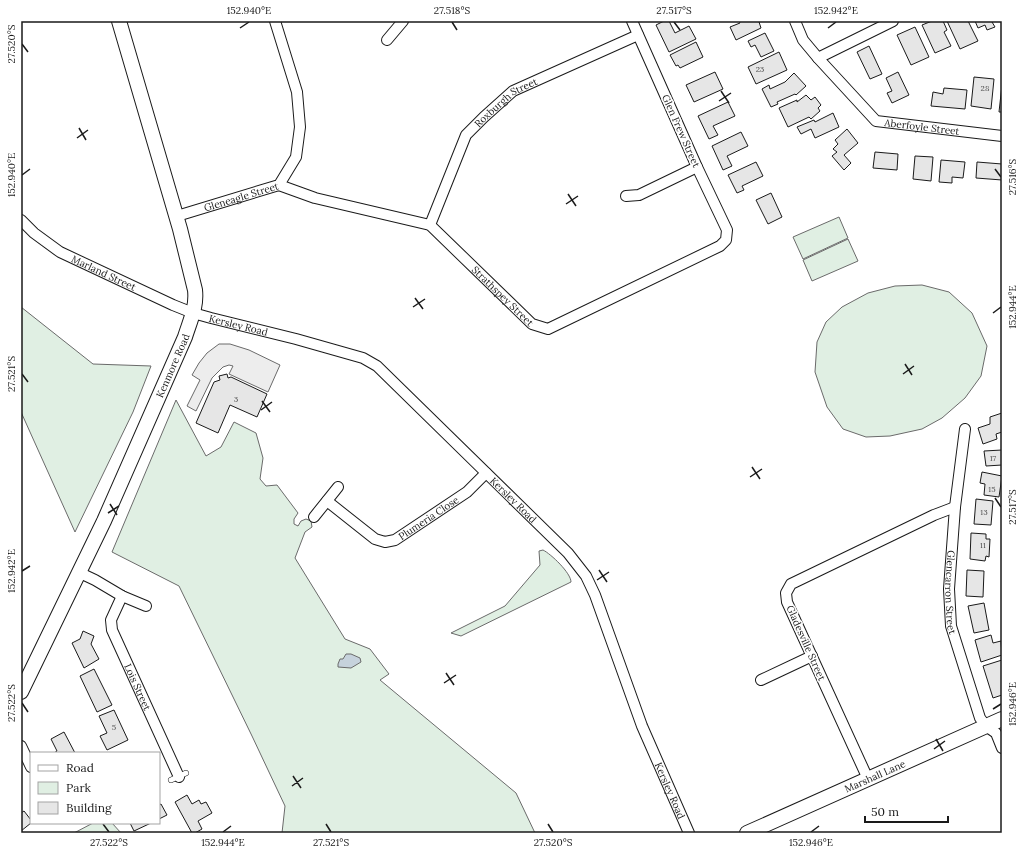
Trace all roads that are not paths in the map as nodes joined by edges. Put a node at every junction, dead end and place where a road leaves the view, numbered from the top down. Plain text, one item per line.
1 (119, 21) edge
2 (275, 21) edge
3 (403, 21) edge
4 (632, 21) edge
5 (795, 21) edge
6 (893, 21) edge
7 (638, 35) junction
8 (387, 40) dead end
9 (818, 58) junction
10 (1002, 136) edge
11 (696, 167) junction
12 (279, 185) junction
13 (626, 196) dead end
14 (176, 216) junction
15 (21, 220) edge
16 (430, 225) junction
17 (726, 240) joint
18 (193, 313) junction
19 (965, 429) dead end
20 (486, 473) junction
21 (338, 487) dead end
22 (327, 501) junction
23 (955, 508) junction
24 (314, 517) dead end
25 (78, 572) junction
26 (122, 596) junction
27 (146, 606) dead end
28 (812, 656) junction
29 (761, 680) dead end
30 (21, 692) edge
31 (1002, 719) edge
32 (986, 726) junction
33 (21, 746) edge
34 (1002, 748) edge
35 (30, 765) edge
36 (179, 777) dead end
37 (868, 778) junction
38 (690, 833) edge
39 (747, 833) edge

1 - 14 street, Kenmore Road
2 - 12 street, Gleneagle Street
3 - 8 street
4 - 7 street, Glen Frew Street
5 - 9 street, Aberfoyle Street
6 - 9 street
7 - 11 street, Glen Frew Street
7 - 16 street, Roxburgh Street
9 - 10 street, Aberfoyle Street
11 - 13 street
11 - 17 street, Glen Frew Street
12 - 14 street, Gleneagle Street
12 - 16 street
14 - 18 street, Kenmore Road
15 - 18 street, Marland Street
16 - 17 street, Strathspey Street
18 - 20 street, Kersley Road
18 - 25 street, Kenmore Road
19 - 23 street, Glencarron Street
20 - 22 street, Plumeria Close
20 - 38 street, Kersley Road
21 - 22 street
22 - 24 street
23 - 28 street, Gladesville Street
23 - 32 street, Glencarron Street
25 - 26 street
25 - 30 street, Kenmore Road
26 - 27 street
26 - 36 street, Lois Street
28 - 29 street
28 - 37 street, Gladesville Street
31 - 32 street, Marshall Lane
32 - 34 street, Glencarron Street
32 - 37 street, Marshall Lane
33 - 35 street
37 - 39 street, Marshall Lane

